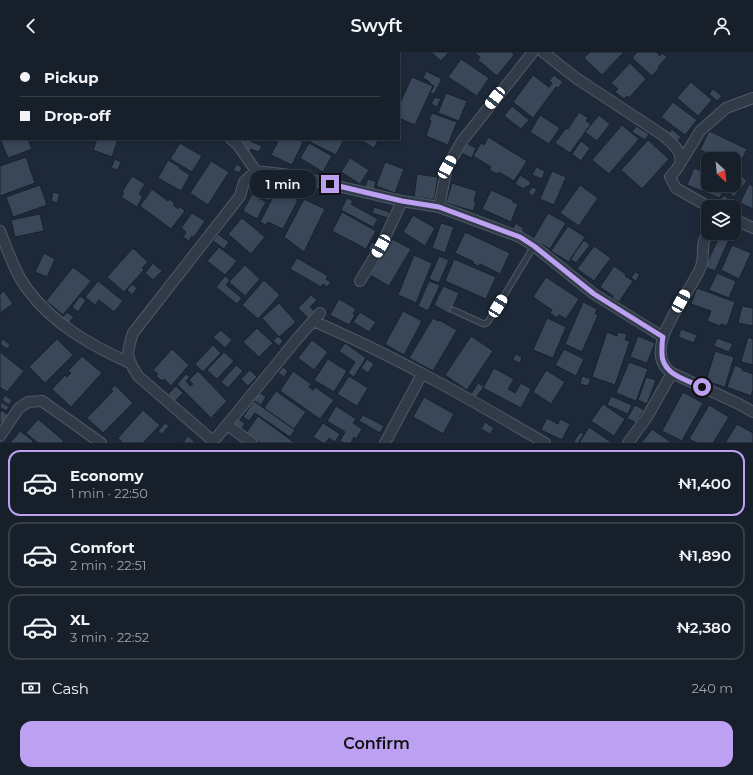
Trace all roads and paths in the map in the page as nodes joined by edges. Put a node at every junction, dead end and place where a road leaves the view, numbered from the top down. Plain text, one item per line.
1 (533, 52) edge
2 (543, 52) edge
3 (753, 98) edge
4 (232, 140) edge
5 (680, 164) junction
6 (256, 171) junction
7 (402, 201) junction
8 (701, 202) edge
9 (439, 207) junction
10 (741, 223) edge
11 (753, 228) edge
12 (0, 231) edge
13 (705, 240) edge
14 (534, 246) junction
15 (360, 281) dead end
16 (453, 310) dead end
17 (663, 337) junction
18 (130, 363) junction
19 (672, 373) junction
20 (422, 374) junction
21 (753, 412) edge
22 (227, 425) junction
23 (0, 436) edge
24 (213, 442) edge
25 (101, 443) edge
26 (252, 443) edge
27 (385, 443) edge
28 (545, 443) edge
29 (628, 443) edge

1 - 9 street
2 - 5 street
3 - 5 street
4 - 6 street
5 - 8 street
6 - 7 street
6 - 18 street
7 - 9 street
7 - 15 street
9 - 14 street
10 - 11 street
12 - 18 street
13 - 17 street
14 - 16 lane
14 - 17 street
17 - 19 street
18 - 24 street
19 - 21 street
19 - 29 street
20 - 22 street
20 - 27 street
20 - 28 street
22 - 24 street
22 - 26 street
23 - 25 street

